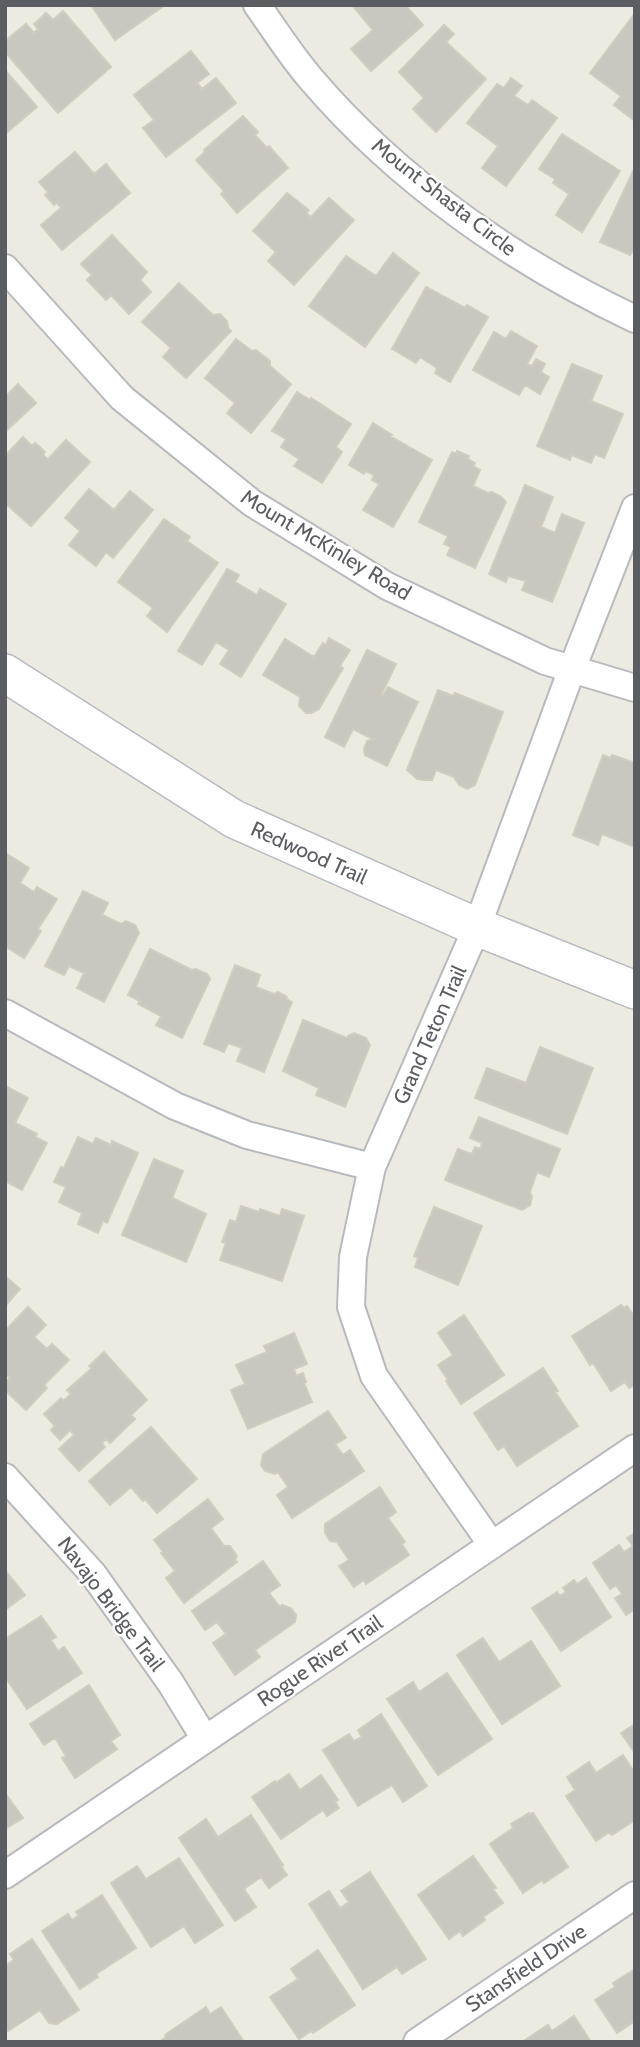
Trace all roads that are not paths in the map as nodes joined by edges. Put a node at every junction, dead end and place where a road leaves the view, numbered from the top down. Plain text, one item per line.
1 (257, 5) edge
2 (5, 268) edge
3 (635, 319) edge
4 (635, 508) edge
5 (572, 669) junction
6 (5, 673) edge
7 (635, 688) edge
8 (477, 927) junction
9 (635, 989) edge
10 (5, 1013) edge
11 (372, 1167) junction
12 (635, 1448) edge
13 (5, 1477) edge
14 (492, 1545) junction
15 (205, 1739) junction
16 (5, 1875) edge
17 (635, 1895) edge
18 (417, 2042) edge

1 - 3 street, Mount Shasta Circle
2 - 5 street, Mount McKinley Road
4 - 5 street, Grand Teton Trail
5 - 7 street, Mount McKinley Road
5 - 8 street, Grand Teton Trail
6 - 8 street, Redwood Trail
8 - 9 street, Redwood Trail
8 - 11 street, Grand Teton Trail
10 - 11 street
11 - 14 street, Grand Teton Trail
12 - 14 street, Rogue River Trail
13 - 15 street, Navajo Bridge Trail
14 - 15 street, Rogue River Trail
15 - 16 street, Rogue River Trail
17 - 18 street, Stansfield Drive

